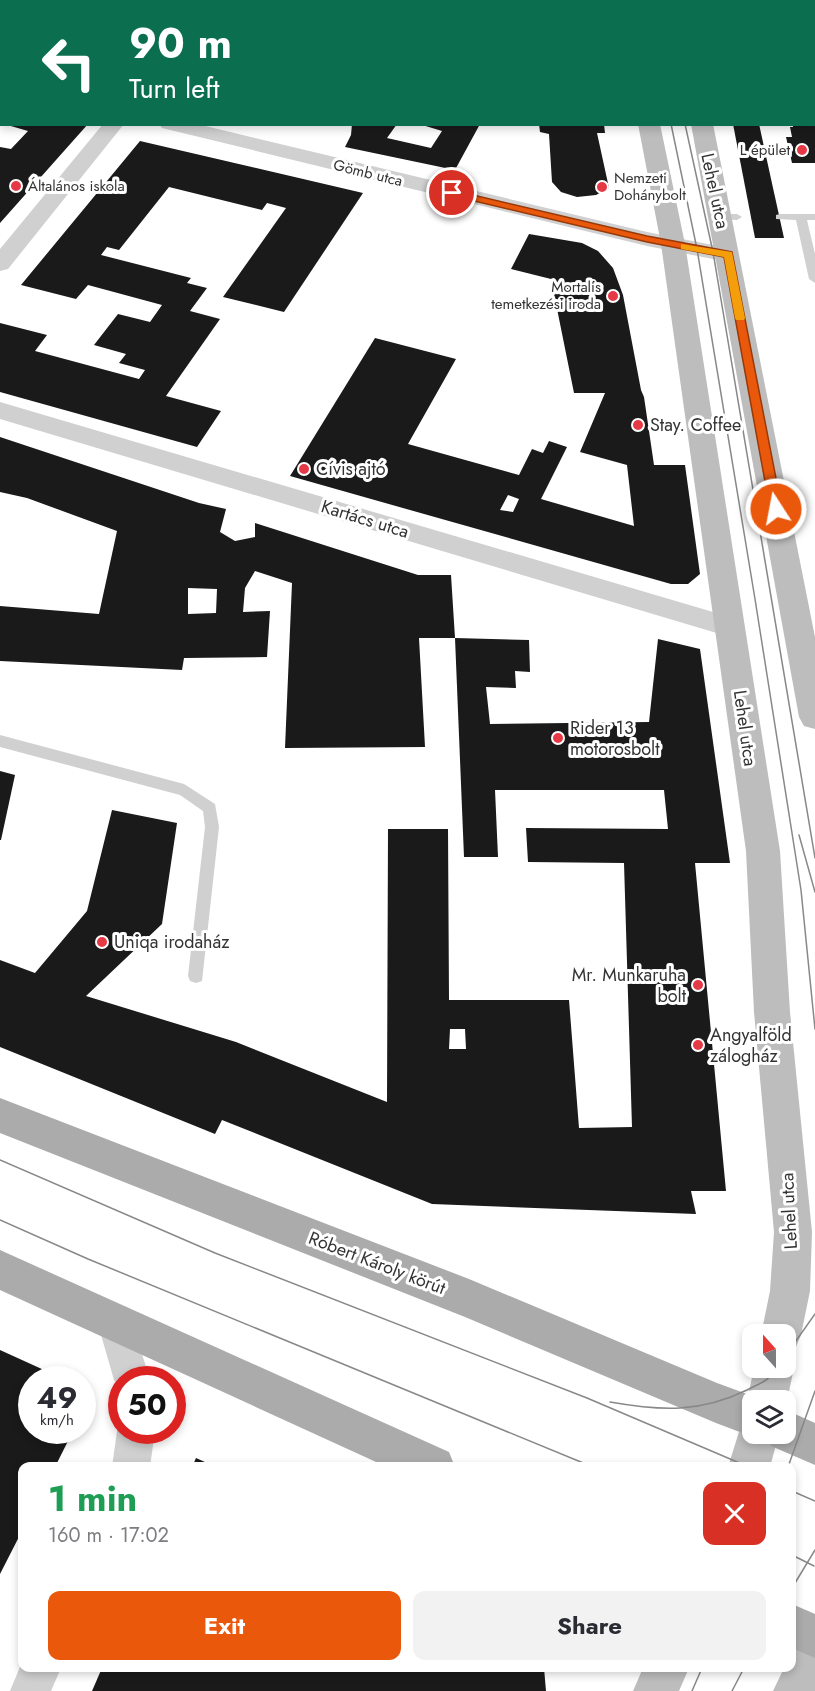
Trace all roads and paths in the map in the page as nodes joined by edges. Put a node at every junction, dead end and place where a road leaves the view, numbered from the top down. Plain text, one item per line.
1 (112, 126) edge
2 (177, 126) edge
3 (649, 126) edge
4 (703, 126) edge
5 (780, 217) dead end
6 (801, 217) junction
7 (815, 217) edge
8 (673, 244) junction
9 (728, 255) junction
10 (0, 264) edge
11 (815, 279) edge
12 (0, 410) edge
13 (730, 627) junction
14 (815, 717) edge
15 (0, 741) edge
16 (195, 976) dead end
17 (0, 1115) edge
18 (0, 1270) edge
19 (115, 1321) junction
20 (783, 1324) edge
21 (128, 1366) edge
22 (742, 1412) edge
23 (796, 1435) edge
24 (134, 1444) edge
25 (755, 1444) edge
26 (815, 1444) edge
27 (132, 1462) edge
28 (423, 1462) edge
29 (750, 1462) edge
30 (796, 1628) edge
31 (815, 1636) edge
32 (815, 1655) edge
33 (39, 1672) edge
34 (665, 1672) edge
35 (30, 1691) edge
36 (656, 1691) edge
37 (796, 1691) edge

1 - 10 street
2 - 8 street, Gömb utca
3 - 8 main road, Lehel utca
4 - 9 main road, Lehel utca
5 - 6 lane
6 - 7 lane
6 - 11 lane
8 - 9 street, Gömb utca
8 - 13 main road, Lehel utca
9 - 14 main road, Lehel utca
12 - 13 street, Kartács utca
13 - 20 main road, Lehel utca
15 - 16 lane
17 - 22 main road, Róbert Károly körút
18 - 19 main road
19 - 21 street
19 - 28 main road
23 - 26 main road
24 - 27 street
25 - 29 main road
30 - 31 main road
32 - 37 main road
33 - 35 street
34 - 36 main road

